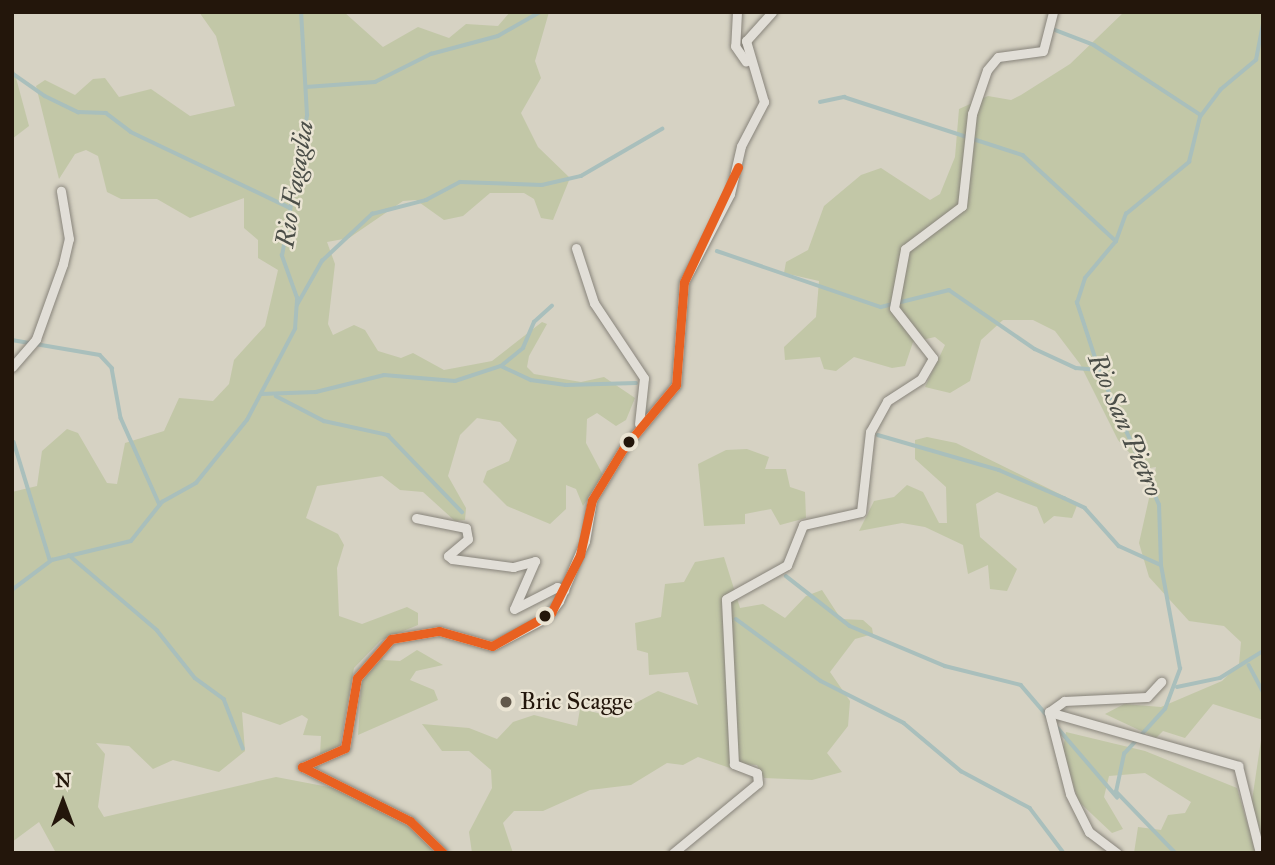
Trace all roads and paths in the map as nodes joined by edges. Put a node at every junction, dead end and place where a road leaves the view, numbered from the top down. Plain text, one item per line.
1 (737, 12) edge
2 (772, 12) edge
3 (1053, 12) edge
4 (750, 66) junction
5 (61, 191) dead end
6 (576, 248) dead end
7 (12, 367) edge
8 (632, 438) junction
9 (416, 517) dead end
10 (564, 590) junction
11 (1161, 682) dead end
12 (1049, 712) junction
13 (443, 853) edge
14 (673, 853) edge
15 (1117, 853) edge
16 (1260, 853) edge

1 - 4 street
2 - 4 street
3 - 14 street
4 - 8 street
5 - 7 street
6 - 8 street
8 - 10 street
9 - 10 street
10 - 13 street
11 - 12 street
12 - 15 street
12 - 16 street

